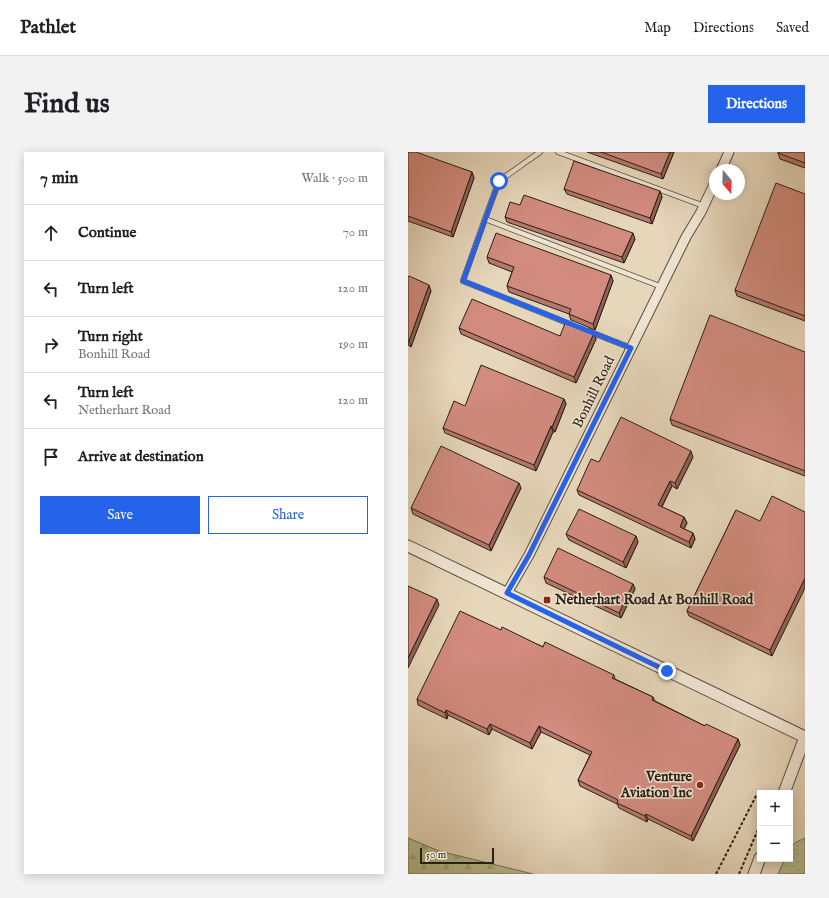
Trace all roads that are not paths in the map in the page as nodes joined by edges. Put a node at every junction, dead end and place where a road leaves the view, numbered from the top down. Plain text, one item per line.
1 (540, 152) edge
2 (558, 152) edge
3 (729, 152) edge
4 (723, 164) edge
5 (709, 195) edge
6 (704, 206) junction
7 (485, 219) junction
8 (662, 287) junction
9 (573, 325) edge
10 (580, 328) edge
11 (631, 348) junction
12 (408, 546) edge
13 (507, 593) junction
14 (805, 737) edge
15 (785, 790) edge
16 (758, 862) edge
17 (754, 874) edge

1 - 7 lane
2 - 6 lane
3 - 4 street
5 - 6 street, Bonhill Road
6 - 8 street, Bonhill Road
7 - 8 lane
7 - 9 lane
8 - 11 street, Bonhill Road
10 - 11 lane
11 - 13 street, Bonhill Road
12 - 13 street
13 - 14 street
14 - 15 street
16 - 17 street

